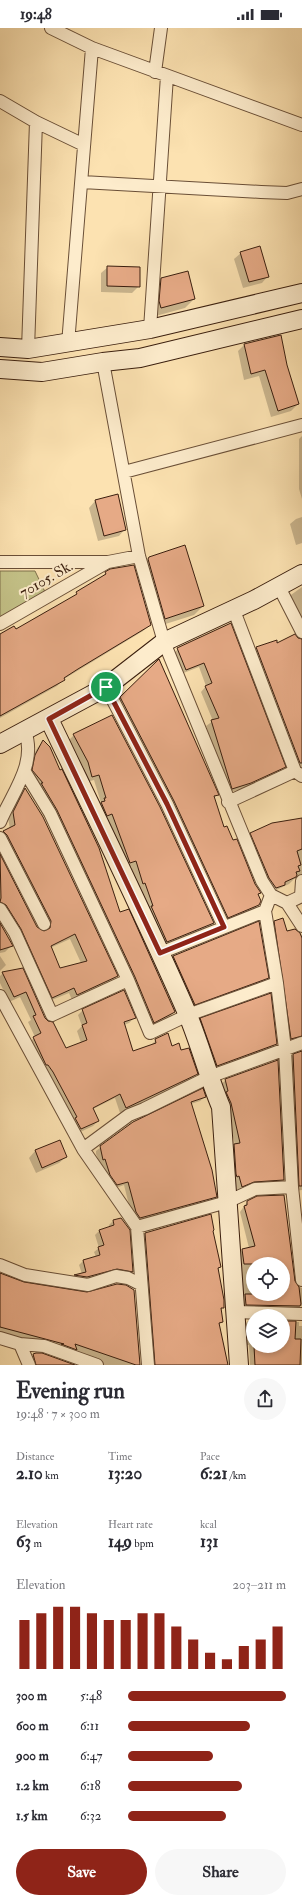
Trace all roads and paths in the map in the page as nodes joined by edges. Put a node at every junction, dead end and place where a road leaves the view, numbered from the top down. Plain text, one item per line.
1 (51, 28) edge
2 (161, 28) edge
3 (92, 48) junction
4 (155, 72) junction
5 (167, 76) junction
6 (0, 101) edge
7 (36, 122) junction
8 (302, 125) edge
9 (84, 145) junction
10 (82, 182) junction
11 (160, 186) junction
12 (302, 189) edge
13 (302, 293) edge
14 (302, 320) edge
15 (150, 329) junction
16 (68, 344) junction
17 (0, 347) edge
18 (28, 349) junction
19 (103, 362) junction
20 (0, 369) edge
21 (302, 425) edge
22 (124, 472) junction
23 (140, 556) junction
24 (0, 562) edge
25 (108, 562) junction
26 (302, 574) edge
27 (279, 587) junction
28 (233, 608) junction
29 (0, 624) edge
30 (302, 632) edge
31 (164, 642) junction
32 (106, 687) junction
33 (49, 719) junction
34 (25, 731) junction
35 (0, 744) edge
36 (25, 772) junction
37 (298, 774) edge
38 (228, 802) junction
39 (0, 822) edge
40 (0, 838) edge
41 (302, 881) edge
42 (271, 895) junction
43 (302, 896) edge
44 (287, 903) junction
45 (0, 909) edge
46 (265, 911) junction
47 (44, 924) dead end
48 (302, 926) edge
49 (224, 927) junction
50 (160, 953) junction
51 (128, 980) junction
52 (277, 983) junction
53 (0, 996) edge
54 (188, 1016) junction
55 (302, 1043) edge
56 (285, 1049) junction
57 (208, 1077) junction
58 (83, 1148) junction
59 (296, 1195) edge
60 (227, 1202) junction
61 (137, 1227) junction
62 (0, 1265) edge
63 (302, 1280) edge
64 (140, 1284) junction
65 (235, 1312) junction
66 (302, 1314) edge
67 (0, 1338) edge
68 (20, 1344) junction
69 (29, 1365) edge
70 (96, 1365) edge
71 (148, 1365) edge
72 (239, 1365) edge

1 - 3 street
2 - 4 street
3 - 4 street
3 - 9 street
4 - 5 street
5 - 8 street
5 - 11 street
6 - 7 street
7 - 9 street
7 - 18 street
9 - 10 street
10 - 11 street
10 - 16 street
11 - 12 street
11 - 15 street
13 - 15 street
14 - 19 street
15 - 16 street
16 - 18 street
17 - 18 street
19 - 20 street
19 - 22 street
21 - 22 street
22 - 23 street
23 - 25 street
23 - 31 street
24 - 25 street
25 - 29 street, 70105. Sk.
26 - 27 street
27 - 28 street
27 - 30 street
28 - 31 street
28 - 37 street
31 - 32 street
31 - 38 street
32 - 33 street
32 - 49 street
33 - 34 street
33 - 50 street
34 - 35 street
34 - 36 street
36 - 39 street
36 - 51 street
37 - 38 street
38 - 42 street
40 - 47 street
41 - 43 street
42 - 44 street
42 - 46 street
43 - 44 street
44 - 48 street
45 - 51 street
46 - 49 street
46 - 52 street
49 - 50 street
50 - 54 street
51 - 54 street
52 - 54 street
52 - 56 street
53 - 58 street
54 - 57 street
55 - 56 street
56 - 57 street
56 - 59 street
57 - 58 street
57 - 60 street
58 - 61 street
59 - 60 street
59 - 63 street
60 - 61 street
60 - 65 street
61 - 64 street
62 - 64 street
64 - 71 street
65 - 66 street
65 - 72 street
67 - 68 street
68 - 69 street
68 - 70 street

